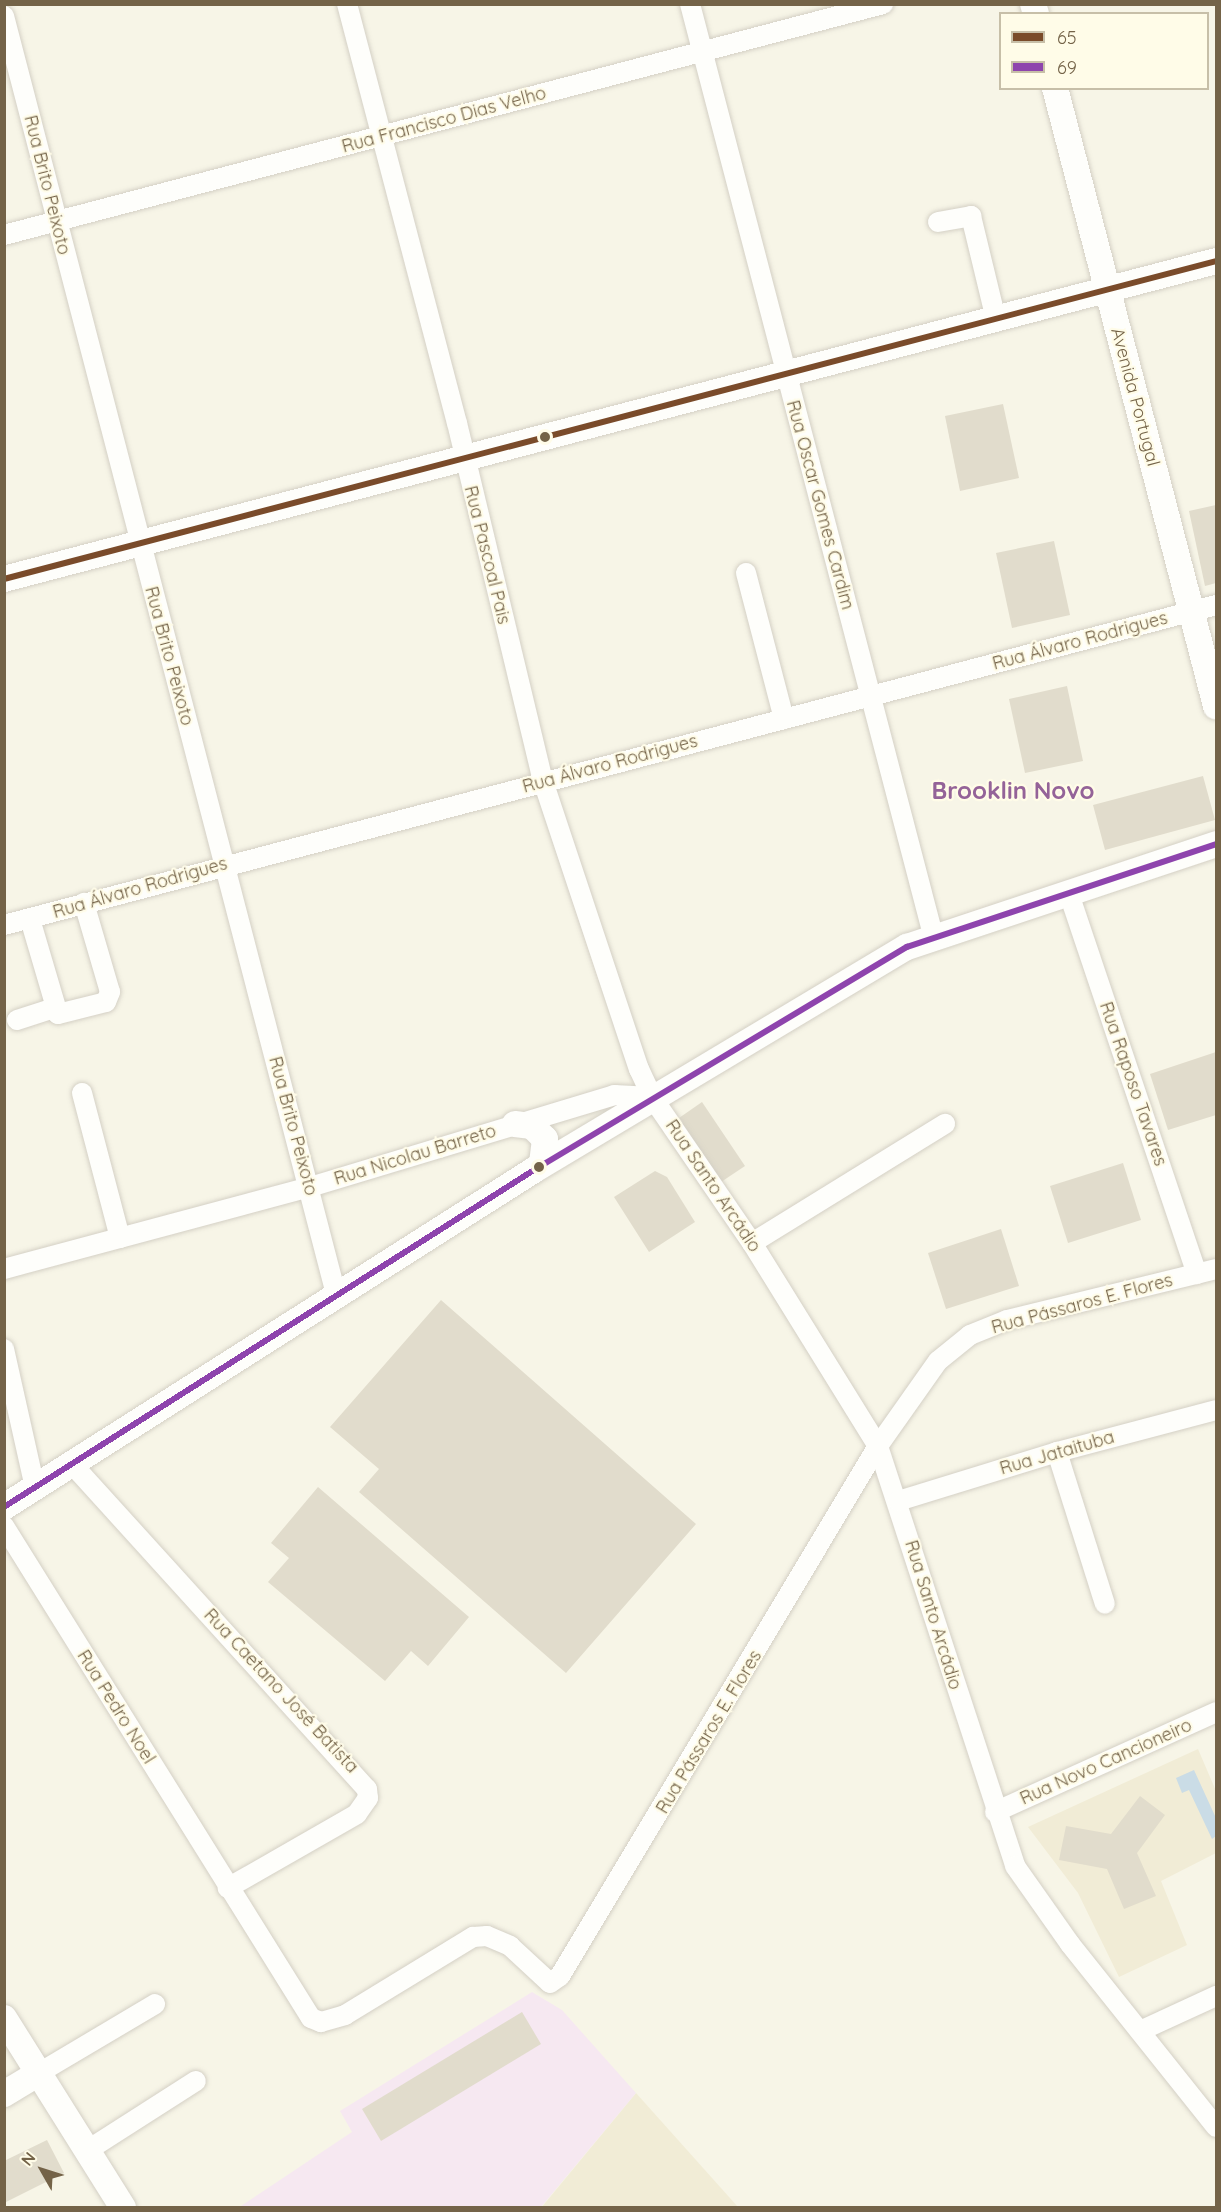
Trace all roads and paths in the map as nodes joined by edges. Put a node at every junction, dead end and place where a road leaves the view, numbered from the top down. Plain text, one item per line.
1 (347, 4) edge
2 (690, 4) edge
3 (883, 4) edge
4 (4, 16) edge
5 (702, 51) junction
6 (1056, 90) edge
7 (381, 136) junction
8 (56, 222) junction
9 (938, 222) dead end
10 (4, 235) edge
11 (1216, 261) edge
12 (1107, 292) junction
13 (996, 319) junction
14 (786, 375) junction
15 (464, 458) junction
16 (140, 543) junction
17 (746, 573) dead end
18 (4, 579) edge
19 (1205, 608) edge
20 (871, 696) junction
21 (1216, 706) edge
22 (784, 719) junction
23 (543, 782) junction
24 (1216, 844) edge
25 (224, 864) junction
26 (1069, 894) junction
27 (84, 903) junction
28 (30, 919) junction
29 (4, 925) edge
30 (933, 934) junction
31 (55, 1008) junction
32 (17, 1020) dead end
33 (82, 1093) dead end
34 (652, 1097) junction
35 (515, 1124) junction
36 (945, 1124) dead end
37 (542, 1165) junction
38 (310, 1187) junction
39 (120, 1238) junction
40 (752, 1243) junction
41 (4, 1269) edge
42 (1216, 1269) edge
43 (1197, 1274) junction
44 (336, 1294) junction
45 (4, 1349) edge
46 (1216, 1410) edge
47 (878, 1446) junction
48 (1057, 1452) junction
49 (72, 1464) junction
50 (35, 1488) junction
51 (898, 1502) junction
52 (4, 1507) edge
53 (4, 1526) edge
54 (1105, 1604) dead end
55 (1216, 1712) edge
56 (995, 1812) junction
57 (228, 1888) junction
58 (1216, 1996) edge
59 (155, 2004) dead end
60 (4, 2018) edge
61 (1140, 2031) junction
62 (39, 2073) junction
63 (196, 2081) dead end
64 (4, 2094) edge
65 (1216, 2127) edge
66 (88, 2150) junction
67 (123, 2208) edge

1 - 7 street, Rua Pascoal Pais
2 - 5 street, Rua Oscar Gomes Cardim
3 - 5 street, Rua Francisco Dias Velho
4 - 8 street, Rua Brito Peixoto
5 - 7 street, Rua Francisco Dias Velho
5 - 14 street, Rua Oscar Gomes Cardim
6 - 12 street, Avenida Portugal
7 - 8 street, Rua Francisco Dias Velho
7 - 15 street, Rua Pascoal Pais
8 - 10 street, Rua Francisco Dias Velho
8 - 16 street, Rua Brito Peixoto
9 - 13 street
11 - 12 street
12 - 13 street
12 - 19 street, Avenida Portugal
13 - 14 street
14 - 15 street
14 - 20 street, Rua Oscar Gomes Cardim
15 - 16 street
15 - 23 street, Rua Pascoal Pais
16 - 18 street
16 - 25 street, Rua Brito Peixoto
17 - 22 street
19 - 20 street, Rua Álvaro Rodrigues
19 - 21 street, Avenida Portugal
20 - 22 street, Rua Álvaro Rodrigues
20 - 30 street, Rua Oscar Gomes Cardim
22 - 23 street, Rua Álvaro Rodrigues
23 - 25 street, Rua Álvaro Rodrigues
23 - 34 street, Rua Pascoal Pais
24 - 26 street
25 - 27 street, Rua Álvaro Rodrigues
25 - 38 street, Rua Brito Peixoto
26 - 30 street
26 - 43 street, Rua Raposo Tavares
27 - 28 street, Rua Álvaro Rodrigues
27 - 31 street
28 - 29 street, Rua Álvaro Rodrigues
28 - 31 street
30 - 34 street
31 - 32 street
33 - 39 street
34 - 35 street, Rua Nicolau Barreto
34 - 37 street
34 - 40 street, Rua Santo Arcádio
35 - 37 street
35 - 38 street, Rua Nicolau Barreto
36 - 40 street
37 - 44 street
38 - 39 street, Rua Nicolau Barreto
38 - 44 street, Rua Brito Peixoto
39 - 41 street, Rua Nicolau Barreto
40 - 47 street, Rua Santo Arcádio
42 - 43 street, Rua Pássaros E. Flores
43 - 47 street, Rua Pássaros E. Flores
44 - 49 street
45 - 50 street
46 - 48 street, Rua Jataituba
47 - 51 street, Rua Santo Arcádio
47 - 57 street, Rua Pássaros E. Flores
48 - 51 street, Rua Jataituba
48 - 54 street
49 - 50 street
49 - 57 street, Rua Caetano José Batista
50 - 52 street
51 - 56 street, Rua Santo Arcádio
53 - 57 street, Rua Pedro Noel
55 - 56 street, Rua Novo Cancioneiro
56 - 61 street, Rua Santo Arcádio
58 - 61 street
59 - 62 street
60 - 62 street
61 - 65 street, Rua Santo Arcádio
62 - 64 street
62 - 66 street
63 - 66 street
66 - 67 street

